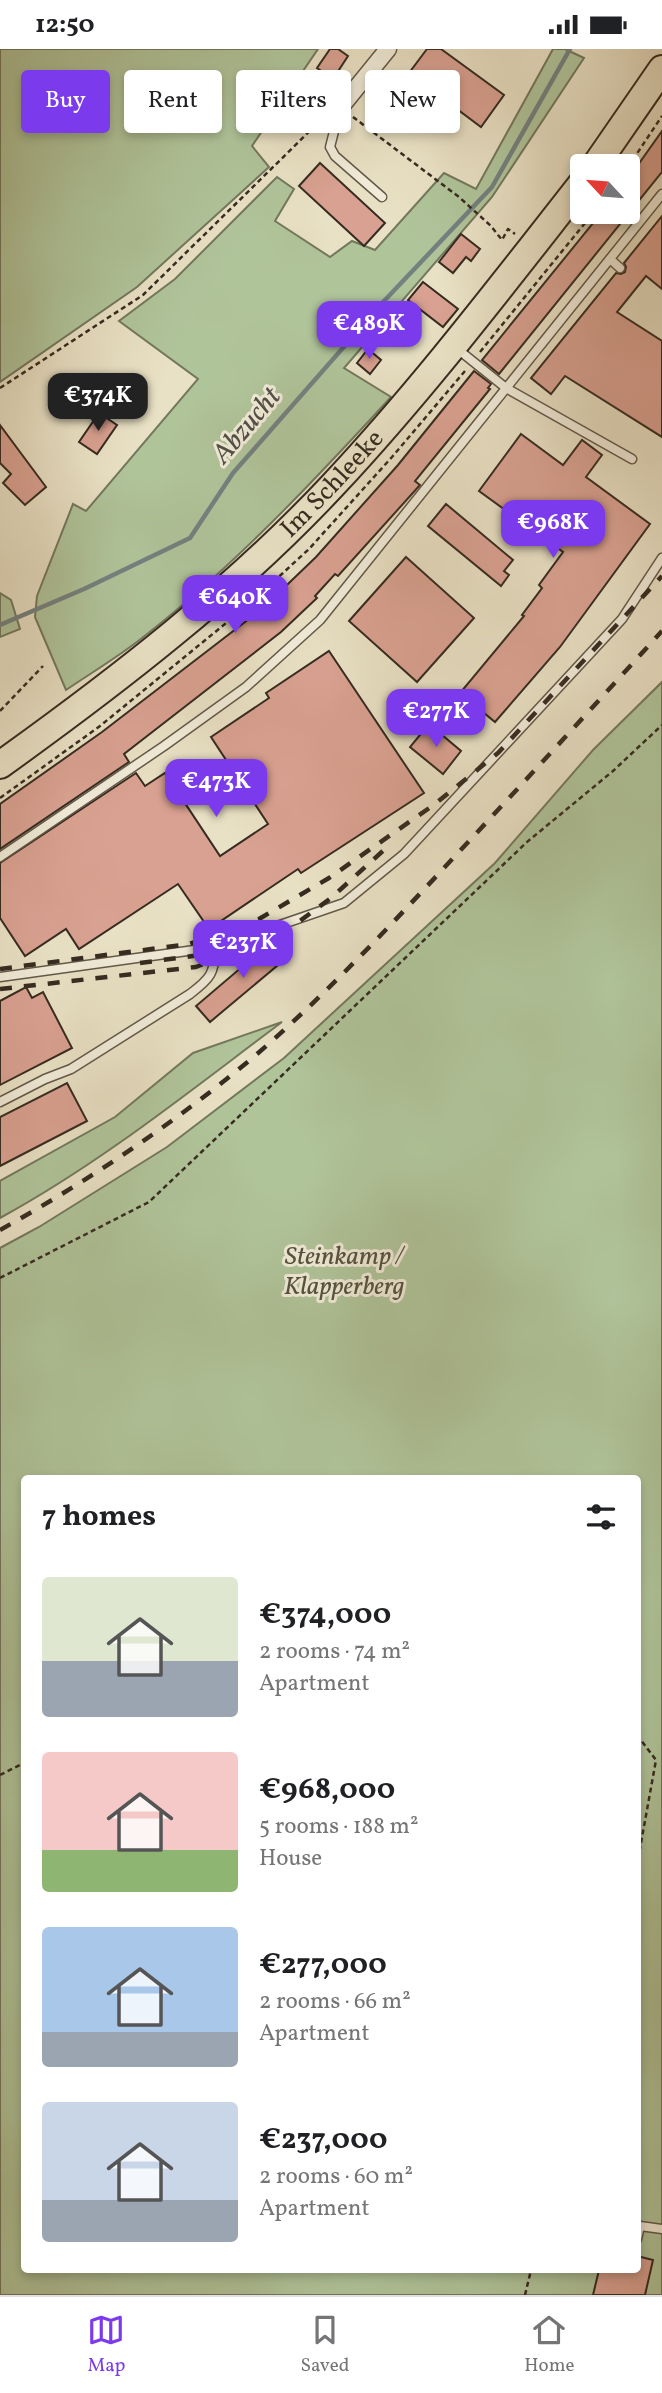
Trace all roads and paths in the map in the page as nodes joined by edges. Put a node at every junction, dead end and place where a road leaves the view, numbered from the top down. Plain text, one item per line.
1 (388, 49) edge
2 (662, 69) edge
3 (351, 94) edge
4 (351, 116) edge
5 (662, 116) edge
6 (308, 133) edge
7 (334, 133) edge
8 (602, 154) edge
9 (637, 154) edge
10 (662, 194) edge
11 (382, 197) dead end
12 (570, 199) edge
13 (532, 247) junction
14 (610, 260) junction
15 (620, 268) dead end
16 (453, 345) junction
17 (0, 388) edge
18 (506, 388) junction
19 (632, 459) dead end
20 (662, 558) edge
21 (43, 666) dead end
22 (0, 712) edge
23 (662, 725) edge
24 (0, 765) edge
25 (0, 857) edge
26 (216, 947) junction
27 (0, 978) edge
28 (0, 1102) edge
29 (0, 1278) edge
30 (641, 1740) edge
31 (21, 1764) edge
32 (0, 1775) edge
33 (641, 1843) edge
34 (641, 2226) edge
35 (662, 2229) edge
36 (530, 2273) edge
37 (525, 2295) edge

1 - 3 street
2 - 8 main road
4 - 13 path
5 - 9 path
6 - 17 path
7 - 11 lane
10 - 14 lane
12 - 13 main road, Im Schleeke
13 - 16 main road, Im Schleeke
14 - 15 lane
14 - 18 lane
16 - 18 lane
16 - 24 main road, Im Schleeke
18 - 19 lane
18 - 25 lane
20 - 26 lane
21 - 22 path
23 - 29 path
26 - 27 lane
26 - 28 lane
30 - 33 path
31 - 32 path
34 - 35 lane
36 - 37 path

